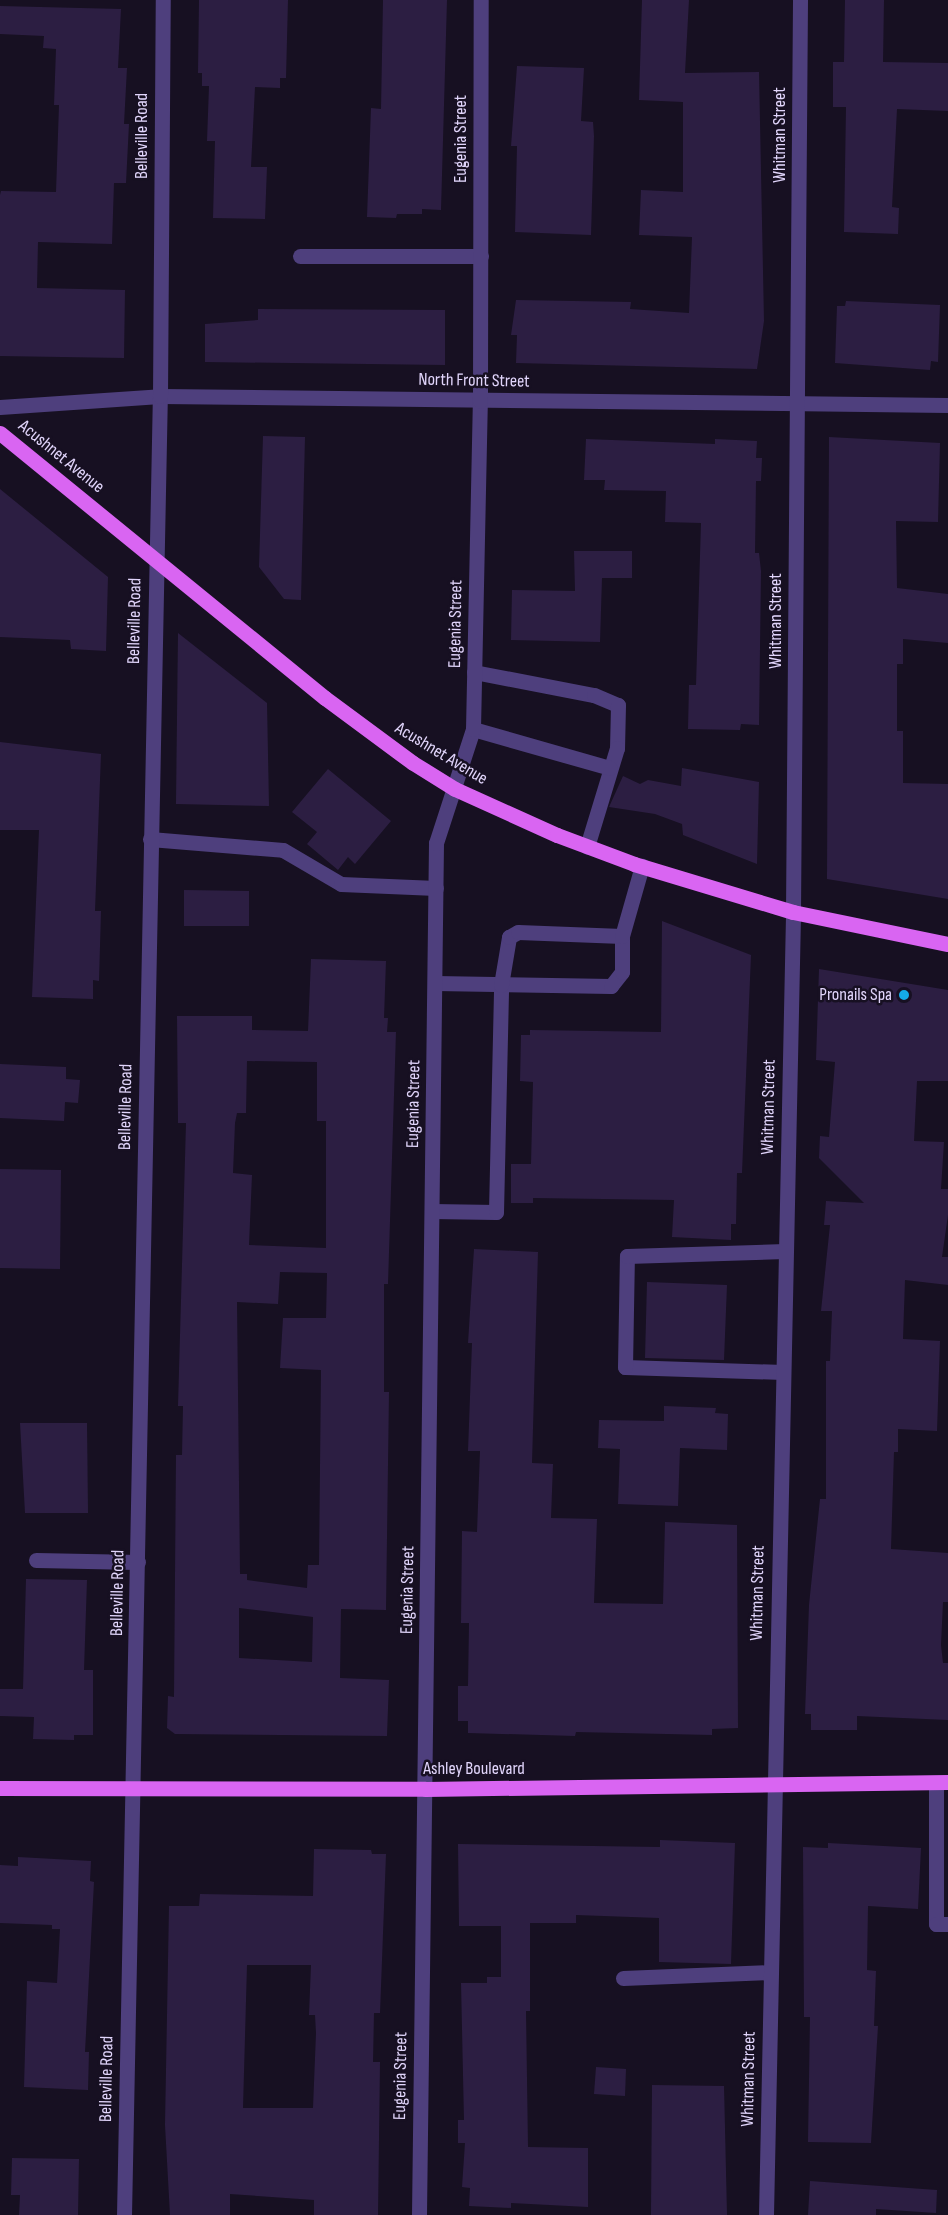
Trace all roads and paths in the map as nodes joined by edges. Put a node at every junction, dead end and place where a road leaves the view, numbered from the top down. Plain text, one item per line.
1 (163, 0) edge
2 (481, 0) edge
3 (800, 0) edge
4 (300, 256) dead end
5 (481, 256) junction
6 (160, 396) junction
7 (480, 401) junction
8 (797, 404) junction
9 (948, 405) edge
10 (0, 407) edge
11 (0, 433) edge
12 (155, 560) junction
13 (474, 672) junction
14 (472, 729) junction
15 (610, 768) junction
16 (455, 789) junction
17 (150, 839) junction
18 (587, 847) junction
19 (642, 866) junction
20 (436, 888) junction
21 (793, 912) junction
22 (622, 936) junction
23 (948, 944) edge
24 (435, 983) junction
25 (501, 985) junction
26 (432, 1211) junction
27 (785, 1251) junction
28 (783, 1372) junction
29 (36, 1560) dead end
30 (138, 1562) junction
31 (942, 1782) edge
32 (134, 1786) junction
33 (773, 1786) junction
34 (0, 1788) edge
35 (425, 1789) junction
36 (948, 1924) edge
37 (770, 1972) junction
38 (623, 1978) dead end
39 (124, 2215) edge
40 (419, 2215) edge
41 (766, 2215) edge

1 - 6 street, Belleville Road
2 - 5 street, Eugenia Street
3 - 8 street, Whitman Street
4 - 5 street
5 - 7 street, Eugenia Street
6 - 7 street, North Front Street
6 - 10 street, North Front Street
6 - 12 street, Belleville Road
7 - 8 street, North Front Street
7 - 13 street, Eugenia Street
8 - 9 street, North Front Street
8 - 21 street, Whitman Street
11 - 12 main road, Acushnet Avenue
12 - 16 main road, Acushnet Avenue
12 - 17 street, Belleville Road
13 - 14 street, Eugenia Street
13 - 15 street
14 - 15 street
14 - 16 street, Eugenia Street
15 - 18 street
16 - 18 main road, Acushnet Avenue
16 - 20 street, Eugenia Street
17 - 20 street
17 - 30 street, Belleville Road
18 - 19 main road, Acushnet Avenue
19 - 21 main road, Acushnet Avenue
19 - 22 street
20 - 24 street, Eugenia Street
21 - 23 main road, Acushnet Avenue
21 - 27 street, Whitman Street
22 - 25 street
22 - 25 street
24 - 25 street
24 - 26 street, Eugenia Street
25 - 26 street
26 - 35 street, Eugenia Street
27 - 28 street, Whitman Street
27 - 28 street
28 - 33 street, Whitman Street
29 - 30 street
30 - 32 street, Belleville Road
31 - 33 main road, Ashley Boulevard
31 - 36 street
32 - 34 main road, Ashley Boulevard
32 - 35 main road, Ashley Boulevard
32 - 39 street, Belleville Road
33 - 35 main road, Ashley Boulevard
33 - 37 street, Whitman Street
35 - 40 street, Eugenia Street
37 - 38 street
37 - 41 street, Whitman Street

